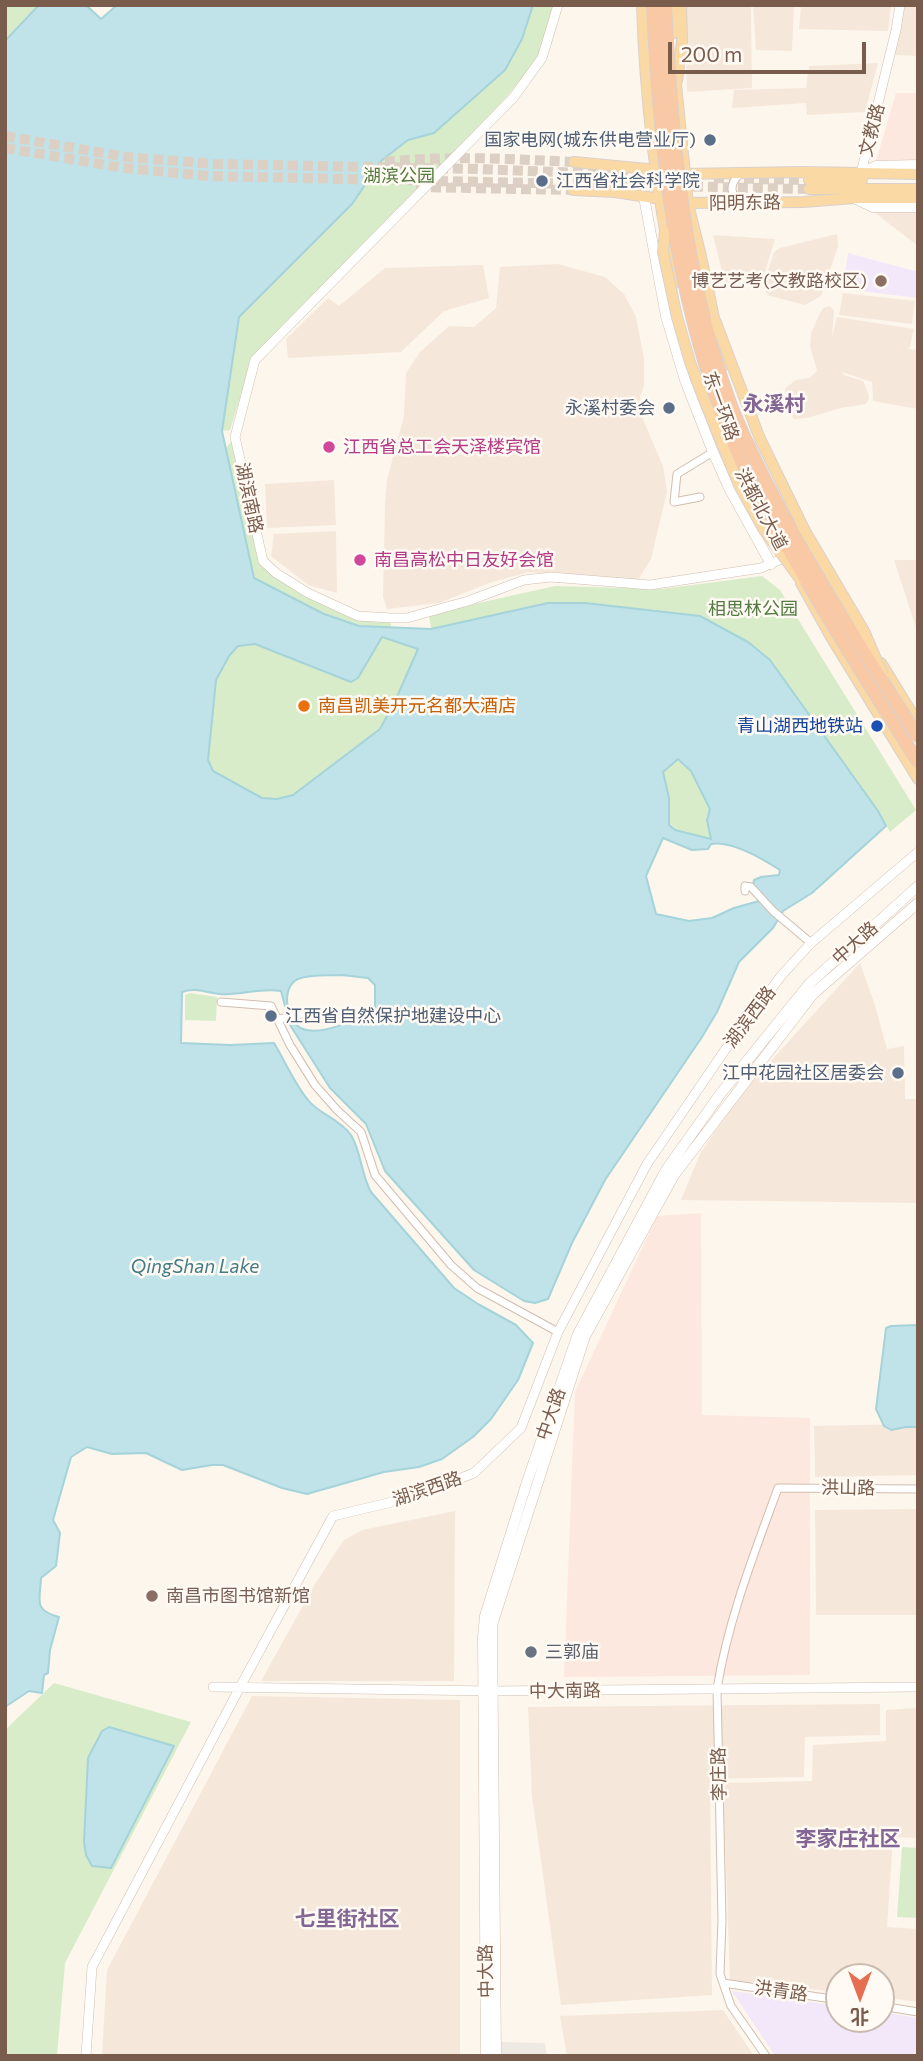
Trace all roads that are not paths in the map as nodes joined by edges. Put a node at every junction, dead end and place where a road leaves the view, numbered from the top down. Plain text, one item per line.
1 (558, 5) edge
2 (642, 5) edge
3 (653, 5) edge
4 (666, 5) edge
5 (671, 5) edge
6 (681, 5) edge
7 (900, 5) edge
8 (676, 88) junction
9 (574, 162) tunnel mouth
10 (918, 165) edge
11 (654, 169) junction
12 (861, 173) junction
13 (741, 174) junction
14 (918, 174) edge
15 (686, 175) junction
16 (918, 180) edge
17 (573, 190) tunnel mouth
18 (918, 190) edge
19 (644, 197) junction
20 (855, 198) junction
21 (918, 198) edge
22 (661, 199) junction
23 (743, 203) junction
24 (688, 204) junction
25 (918, 207) edge
26 (664, 231) junction
27 (715, 320) junction
28 (713, 452) junction
29 (700, 497) dead end
30 (786, 557) junction
31 (771, 564) junction
32 (820, 607) junction
33 (896, 703) junction
34 (918, 723) edge
35 (918, 737) edge
36 (918, 762) edge
37 (918, 779) edge
38 (918, 852) edge
39 (918, 886) edge
40 (748, 889) dead end
41 (918, 903) edge
42 (811, 943) junction
43 (221, 1002) dead end
44 (306, 1013) dead end
45 (282, 1018) junction
46 (558, 1332) junction
47 (778, 1488) joint
48 (918, 1489) edge
49 (213, 1687) dead end
50 (918, 1687) edge
51 (239, 1689) junction
52 (717, 1689) junction
53 (488, 1691) junction
54 (723, 1983) junction
55 (825, 1998) edge
56 (895, 2008) edge
57 (918, 2011) edge
58 (86, 2056) edge
59 (486, 2056) edge
60 (496, 2056) edge
61 (766, 2056) edge

1 - 31 street, 湖滨南路
2 - 11 main road, 洪都北大道
3 - 32 highway, 东一环路, bridge
4 - 33 highway, 东一环路, bridge
5 - 8 main road, 洪都北大道
6 - 8 main road
7 - 12 street, 文教路
8 - 15 main road, 洪都北大道
9 - 11 main road, 阳明东路
10 - 12 main road
11 - 15 main road, 阳明东路
11 - 22 main road, 洪都北大道
12 - 13 main road, 阳明东路
12 - 14 main road, 阳明东路
13 - 15 main road, 阳明东路
13 - 23 street
15 - 24 main road, 洪都北大道
16 - 18 main road
17 - 19 main road, 阳明东路
19 - 22 main road, 阳明东路
19 - 28 main road
20 - 21 main road, 阳明东路
20 - 23 main road, 阳明东路
20 - 25 main road
22 - 24 main road, 阳明东路
22 - 26 main road, 洪都北大道
23 - 24 main road, 阳明东路
24 - 27 main road, 洪都北大道
26 - 30 main road, 洪都北大道
26 - 32 main road, bridge
27 - 33 main road, bridge
27 - 34 main road, 洪都北大道
28 - 29 street
28 - 31 main road
30 - 31 street, 湖滨南路
30 - 37 main road, 洪都北大道
32 - 36 highway, 东一环路, bridge
33 - 35 highway, 东一环路, bridge
38 - 42 street, 湖滨西路
39 - 53 main road, 中大路
40 - 42 street
41 - 53 main road, 中大路
42 - 46 street, 湖滨西路
43 - 45 street
44 - 45 street
45 - 46 street
46 - 51 street, 湖滨西路
47 - 48 street, 洪山路
47 - 52 street, 李庄路
49 - 51 street, 中大南路
50 - 52 street, 中大南路
51 - 53 street, 中大南路
51 - 58 street, 湖滨西路
52 - 53 street, 中大南路
52 - 54 street, 李庄路
53 - 59 main road, 中大路
53 - 60 main road, 中大路
54 - 55 street, 洪青路
54 - 61 street, 李庄路
56 - 57 street

